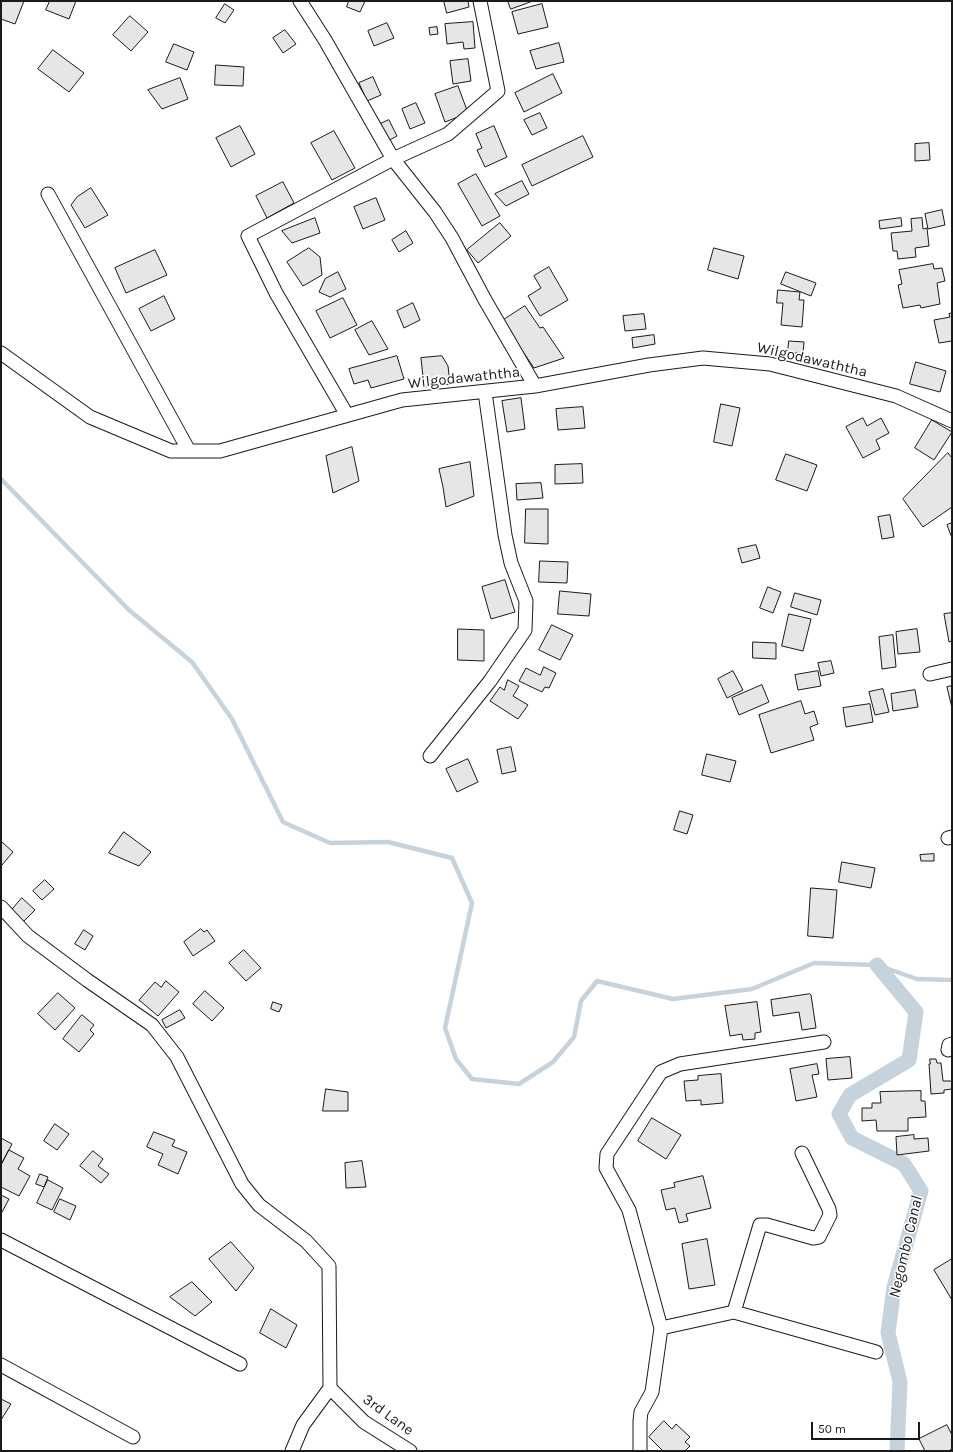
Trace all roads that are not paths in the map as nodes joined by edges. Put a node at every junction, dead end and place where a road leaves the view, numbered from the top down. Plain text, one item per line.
1 (300, 1) edge
2 (480, 1) edge
3 (393, 159) junction
4 (48, 194) dead end
5 (1, 353) edge
6 (535, 386) junction
7 (485, 392) junction
8 (347, 415) junction
9 (952, 421) edge
10 (189, 451) junction
11 (952, 669) edge
12 (930, 674) dead end
13 (430, 756) dead end
14 (1, 907) edge
15 (824, 1042) dead end
16 (802, 1154) dead end
17 (1, 1240) edge
18 (734, 1312) junction
19 (661, 1328) junction
20 (876, 1352) dead end
21 (240, 1364) dead end
22 (1, 1365) edge
23 (330, 1388) junction
24 (133, 1437) dead end
25 (292, 1451) edge
26 (410, 1451) edge
27 (640, 1451) edge

1 - 3 street
2 - 3 street
3 - 6 street
3 - 8 street
4 - 10 street
5 - 10 street, Wilgodawaththa
6 - 7 street, Wilgodawaththa
6 - 9 street, Wilgodawaththa
7 - 8 street, Wilgodawaththa
7 - 13 street
8 - 10 street, Wilgodawaththa
11 - 12 street
14 - 23 street
15 - 19 street
16 - 18 street
17 - 21 street
18 - 19 street
18 - 20 street
19 - 27 street
22 - 24 street
23 - 25 street
23 - 26 street, 3rd Lane

